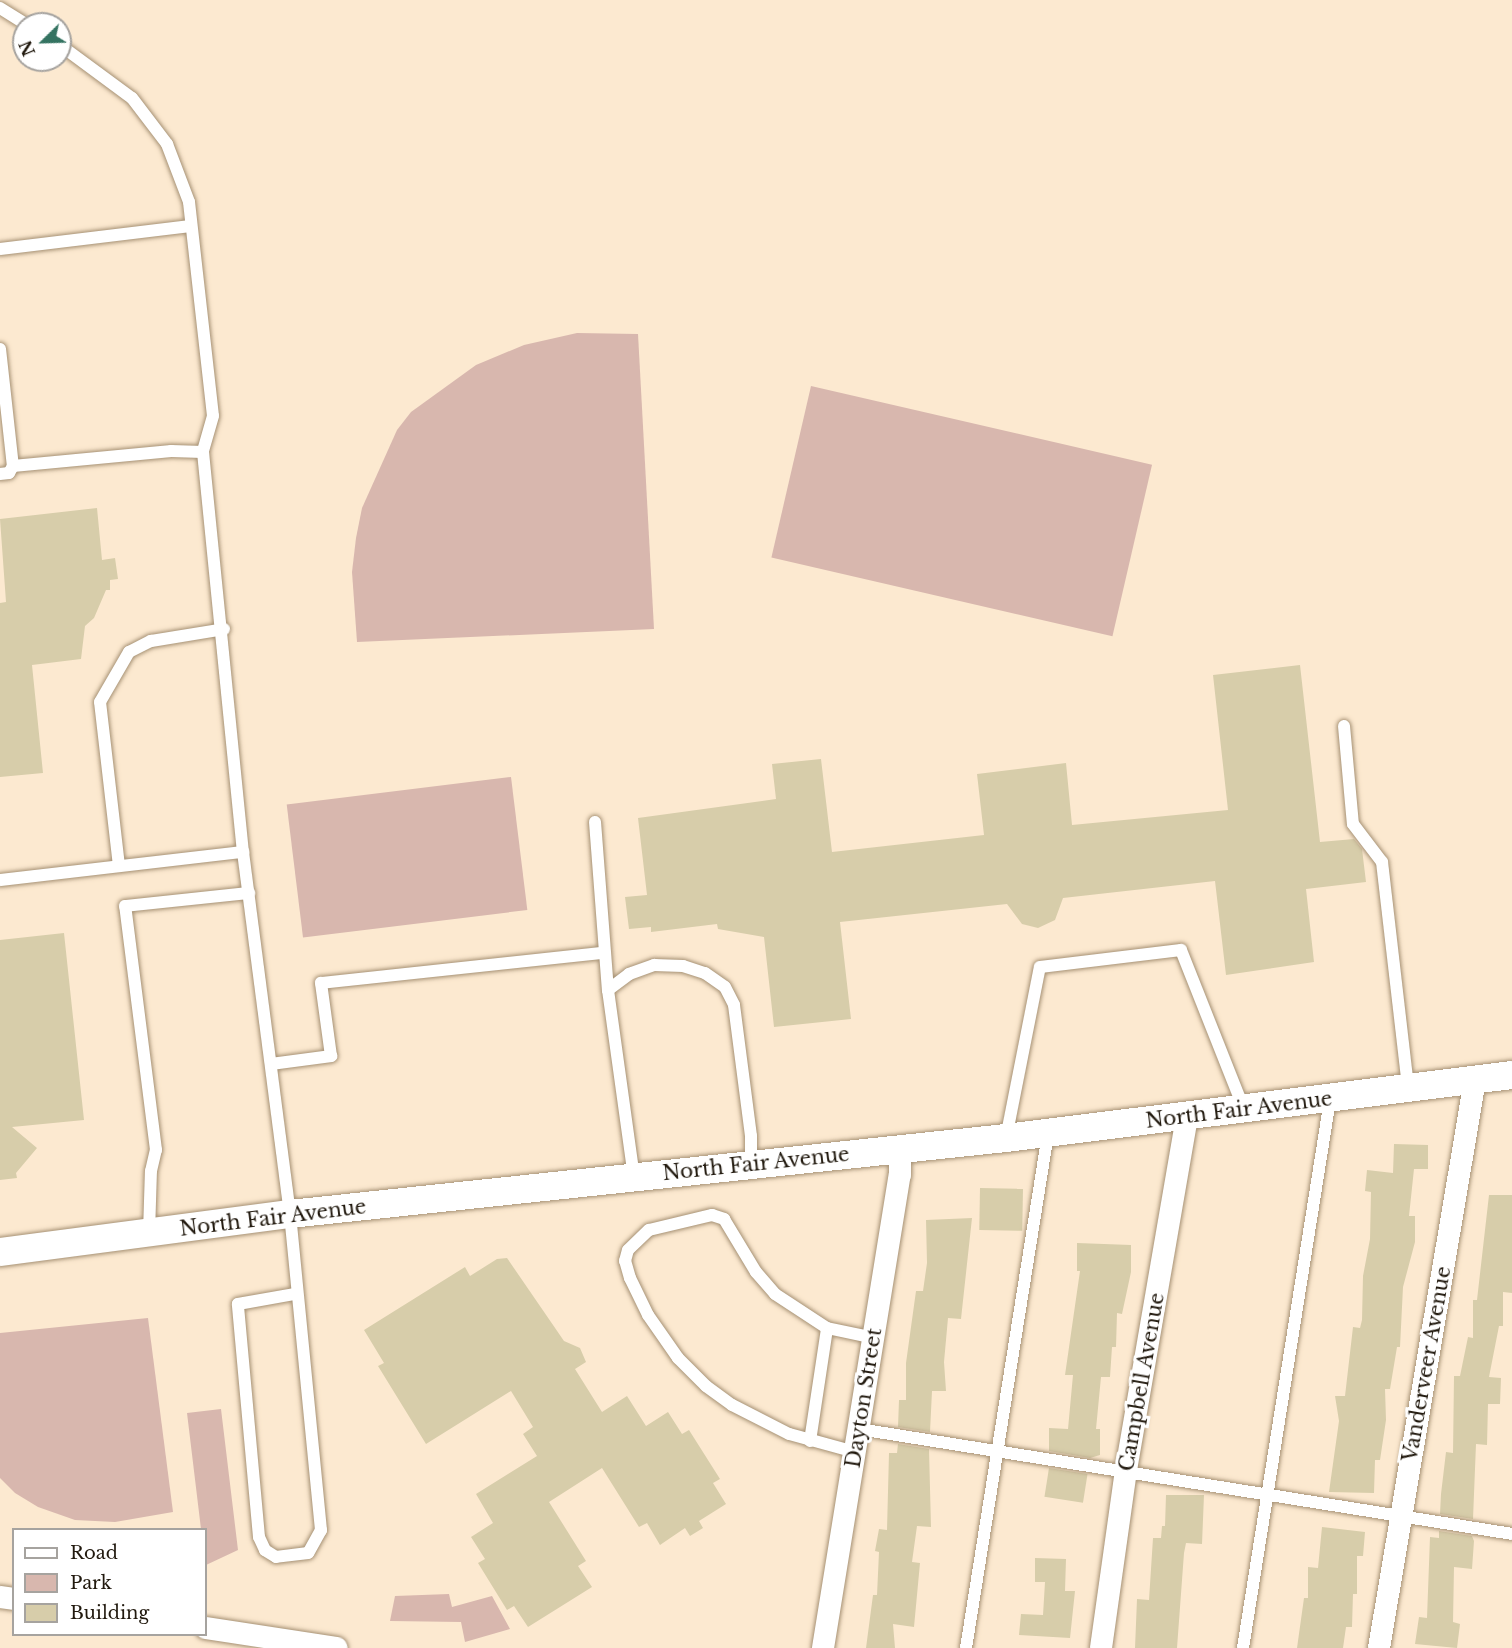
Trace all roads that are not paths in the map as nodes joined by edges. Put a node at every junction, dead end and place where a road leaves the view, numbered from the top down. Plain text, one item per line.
1 (72, 54) edge
2 (191, 226) junction
3 (0, 249) edge
4 (0, 349) edge
5 (203, 452) junction
6 (13, 466) junction
7 (0, 474) edge
8 (224, 629) junction
9 (1344, 726) dead end
10 (595, 822) dead end
11 (243, 852) junction
12 (119, 866) junction
13 (0, 880) edge
14 (249, 893) junction
15 (604, 953) junction
16 (608, 990) junction
17 (271, 1064) junction
18 (1512, 1076) edge
19 (1475, 1080) junction
20 (1408, 1089) junction
21 (1330, 1100) junction
22 (1244, 1110) junction
23 (1187, 1116) junction
24 (1048, 1133) junction
25 (1006, 1138) junction
26 (900, 1148) junction
27 (751, 1164) junction
28 (634, 1177) junction
29 (290, 1214) junction
30 (149, 1234) junction
31 (0, 1252) edge
32 (296, 1294) junction
33 (827, 1328) junction
34 (874, 1338) junction
35 (859, 1429) junction
36 (810, 1442) junction
37 (995, 1451) junction
38 (855, 1452) junction
39 (1126, 1470) junction
40 (1269, 1494) junction
41 (1401, 1516) junction
42 (1512, 1534) edge
43 (207, 1628) edge
44 (309, 1646) edge
45 (336, 1648) edge
46 (823, 1648) edge
47 (966, 1648) edge
48 (1101, 1648) edge
49 (1243, 1648) edge
50 (1379, 1648) edge

1 - 2 lane
2 - 3 lane
2 - 5 lane
4 - 6 lane
5 - 6 lane
5 - 8 lane
6 - 7 lane
8 - 11 lane
8 - 12 lane
9 - 20 lane
10 - 15 lane
11 - 12 lane
11 - 14 lane
12 - 13 lane
14 - 17 lane
14 - 30 lane
15 - 16 lane
15 - 17 lane
16 - 27 lane
16 - 28 lane
17 - 29 lane
18 - 19 street, North Fair Avenue
19 - 20 street, North Fair Avenue
19 - 41 street, Vanderveer Avenue
20 - 21 street, North Fair Avenue
21 - 22 street, North Fair Avenue
21 - 40 lane
22 - 23 street, North Fair Avenue
22 - 25 lane
23 - 24 street, North Fair Avenue
23 - 39 street, Campbell Avenue
24 - 25 street, North Fair Avenue
24 - 37 lane
25 - 26 street, North Fair Avenue
26 - 27 street, North Fair Avenue
26 - 34 street, Dayton Street
27 - 28 street, North Fair Avenue
28 - 29 street, North Fair Avenue
29 - 30 street, North Fair Avenue
29 - 32 lane
30 - 31 street, North Fair Avenue
32 - 32 lane
33 - 34 lane
33 - 36 lane
33 - 36 lane
34 - 35 street, Dayton Street
35 - 37 lane
35 - 38 street, Dayton Street
36 - 38 lane
37 - 39 lane
37 - 47 lane
38 - 46 street, Dayton Street
39 - 40 lane
39 - 48 street, Campbell Avenue
40 - 41 lane
40 - 49 lane
41 - 42 lane
41 - 50 street, Vanderveer Avenue
43 - 44 street
44 - 45 street

